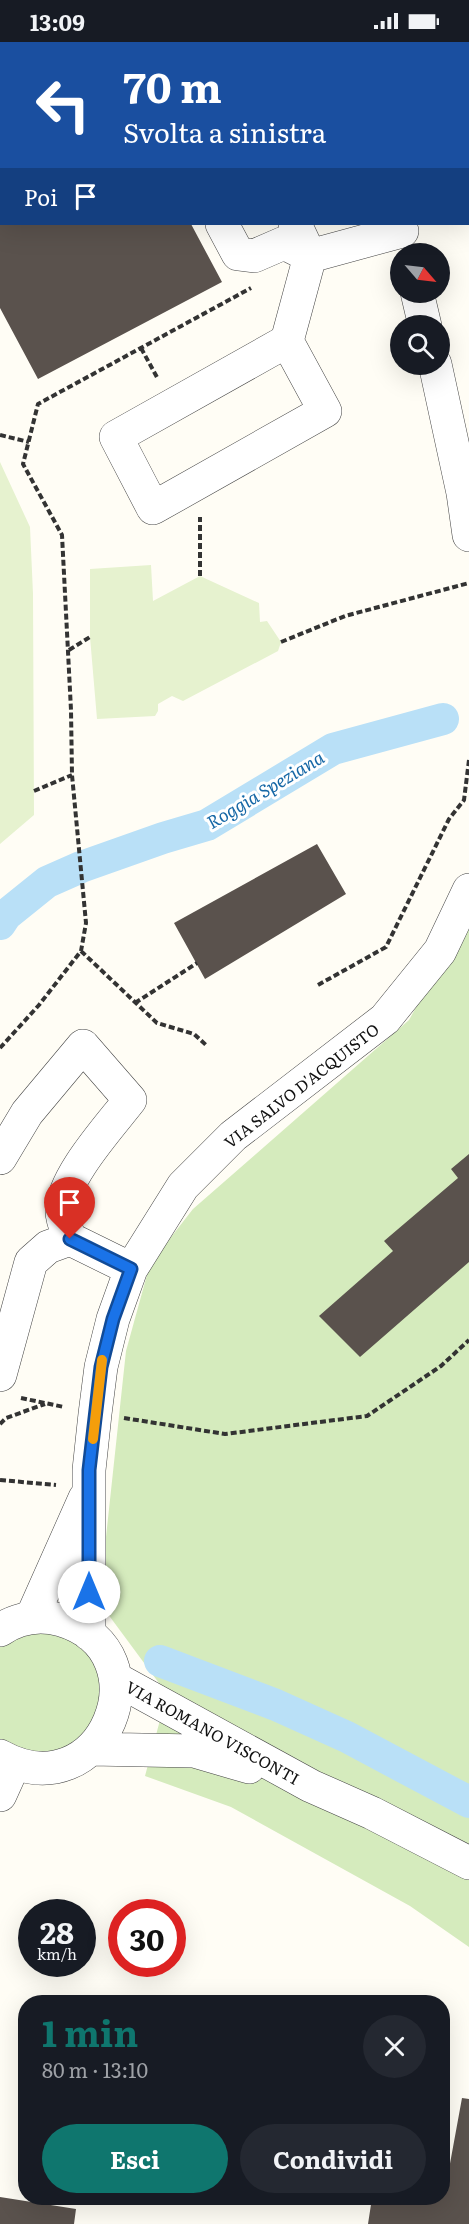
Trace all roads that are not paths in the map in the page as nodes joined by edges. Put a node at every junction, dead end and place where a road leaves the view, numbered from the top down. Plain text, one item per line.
1 (223, 225) edge
2 (295, 225) edge
3 (403, 236) edge
4 (310, 256) junction
5 (288, 341) junction
6 (437, 375) edge
7 (469, 535) edge
8 (469, 890) edge
9 (0, 1158) edge
10 (70, 1239) junction
11 (131, 1269) junction
12 (6, 1385) edge
13 (89, 1488) junction
14 (32, 1617) junction
15 (0, 1630) edge
16 (89, 1634) junction
17 (116, 1679) junction
18 (91, 1749) junction
19 (7, 1760) edge
20 (311, 1786) junction
21 (0, 1795) edge
22 (469, 1863) edge

1 - 4 street
2 - 4 street
3 - 4 street
4 - 5 street
5 - 5 street
6 - 7 street
8 - 11 street, VIA SALVO D'ACQUISTO
9 - 10 street
10 - 11 street
10 - 12 street
11 - 13 street, VIA SALVO D'ACQUISTO
13 - 14 street, VIA SALVO D'ACQUISTO
13 - 16 street, VIA SALVO D'ACQUISTO
14 - 15 street
14 - 16 street
16 - 17 street
17 - 18 street
17 - 20 street, VIA ROMANO VISCONTI
18 - 19 street
18 - 20 street, VIA ROMANO VISCONTI
19 - 21 street
20 - 22 street, VIA ROMANO VISCONTI

